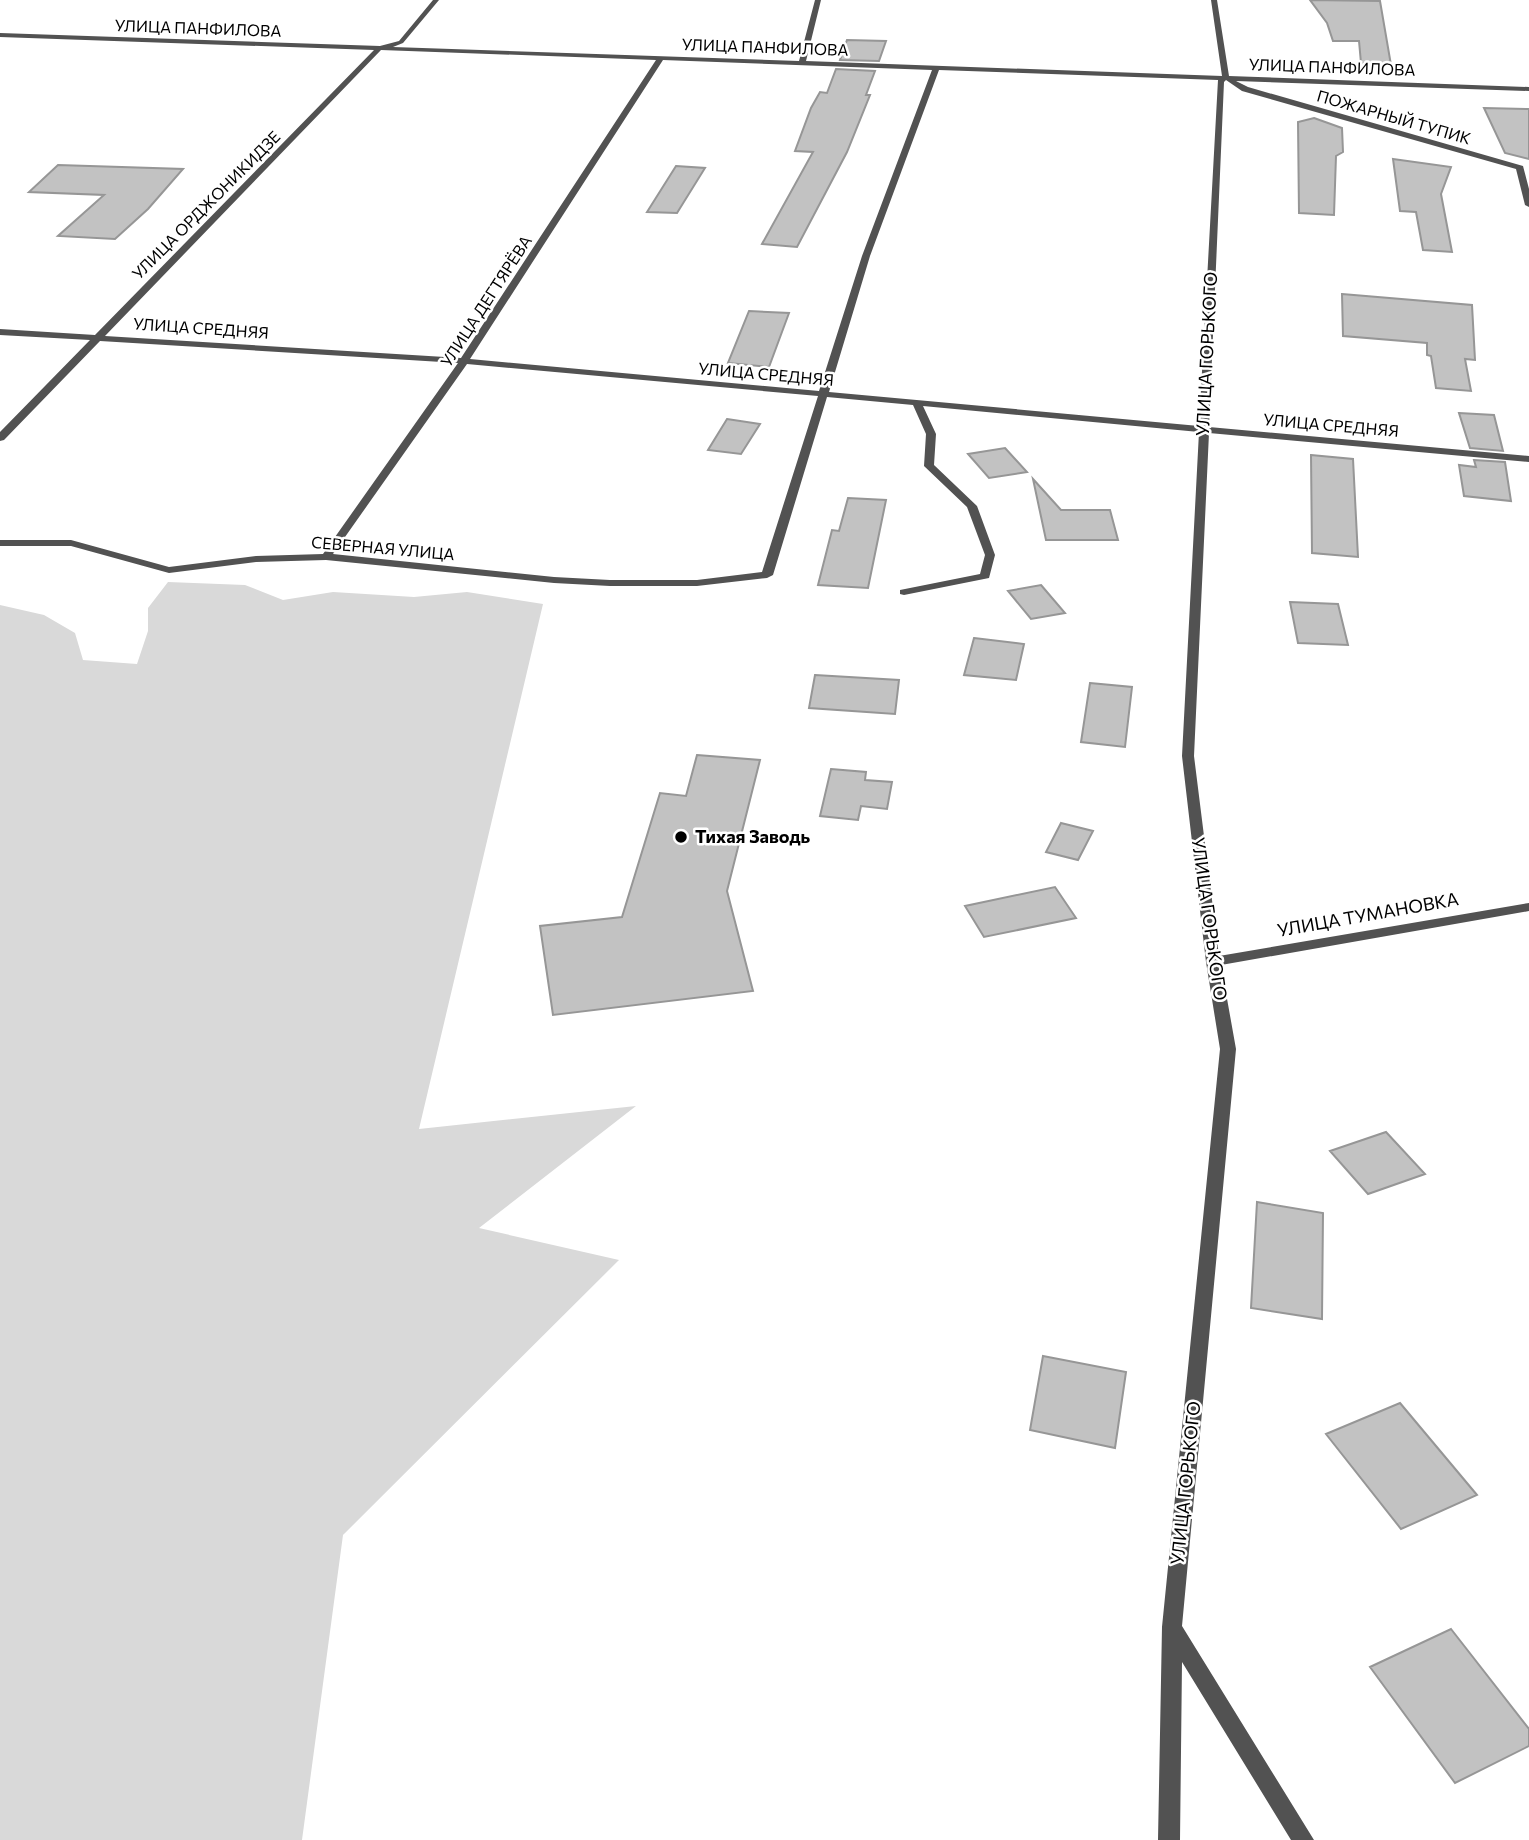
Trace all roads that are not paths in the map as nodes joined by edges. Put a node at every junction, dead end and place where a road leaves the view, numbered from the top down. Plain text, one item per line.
1 (436, 0) edge
2 (818, 0) edge
3 (1214, 0) edge
4 (0, 35) edge
5 (379, 49) junction
6 (663, 57) junction
7 (802, 63) junction
8 (937, 67) junction
9 (1226, 77) junction
10 (1529, 89) edge
11 (1529, 205) edge
12 (0, 332) edge
13 (96, 337) junction
14 (464, 361) junction
15 (825, 395) junction
16 (918, 405) junction
17 (1203, 428) junction
18 (0, 438) edge
19 (1529, 459) edge
20 (0, 543) edge
21 (326, 557) junction
22 (904, 592) dead end
23 (1529, 907) edge
24 (1213, 962) junction
25 (1172, 1627) junction
26 (1169, 1840) edge
27 (1303, 1840) edge

1 - 5 street, УЛИЦА ОРДЖОНИКИДЗЕ
2 - 7 street
3 - 9 street, УЛИЦА ГОРЬКОГО
4 - 5 street, УЛИЦА ПАНФИЛОВА
5 - 6 street, УЛИЦА ПАНФИЛОВА
5 - 13 street, УЛИЦА ОРДЖОНИКИДЗЕ
6 - 7 street, УЛИЦА ПАНФИЛОВА
6 - 14 street, УЛИЦА ДЕГТЯРЁВА
7 - 8 street, УЛИЦА ПАНФИЛОВА
8 - 9 street, УЛИЦА ПАНФИЛОВА
8 - 15 street
9 - 10 street, УЛИЦА ПАНФИЛОВА
9 - 11 street, ПОЖАРНЫЙ ТУПИК
9 - 17 street, УЛИЦА ГОРЬКОГО
12 - 13 street, УЛИЦА СРЕДНЯЯ
13 - 14 street, УЛИЦА СРЕДНЯЯ
13 - 18 street, УЛИЦА ОРДЖОНИКИДЗЕ
14 - 15 street, УЛИЦА СРЕДНЯЯ
14 - 21 street, УЛИЦА ДЕГТЯРЁВА
15 - 16 street, УЛИЦА СРЕДНЯЯ
15 - 21 street, СЕВЕРНАЯ УЛИЦА
16 - 17 street, УЛИЦА СРЕДНЯЯ
16 - 22 street
17 - 19 street, УЛИЦА СРЕДНЯЯ
17 - 24 street, УЛИЦА ГОРЬКОГО
20 - 21 street, СЕВЕРНАЯ УЛИЦА
23 - 24 street, УЛИЦА ТУМАНОВКА
24 - 25 street, УЛИЦА ГОРЬКОГО
25 - 26 street, УЛИЦА ГОРЬКОГО
25 - 27 street

